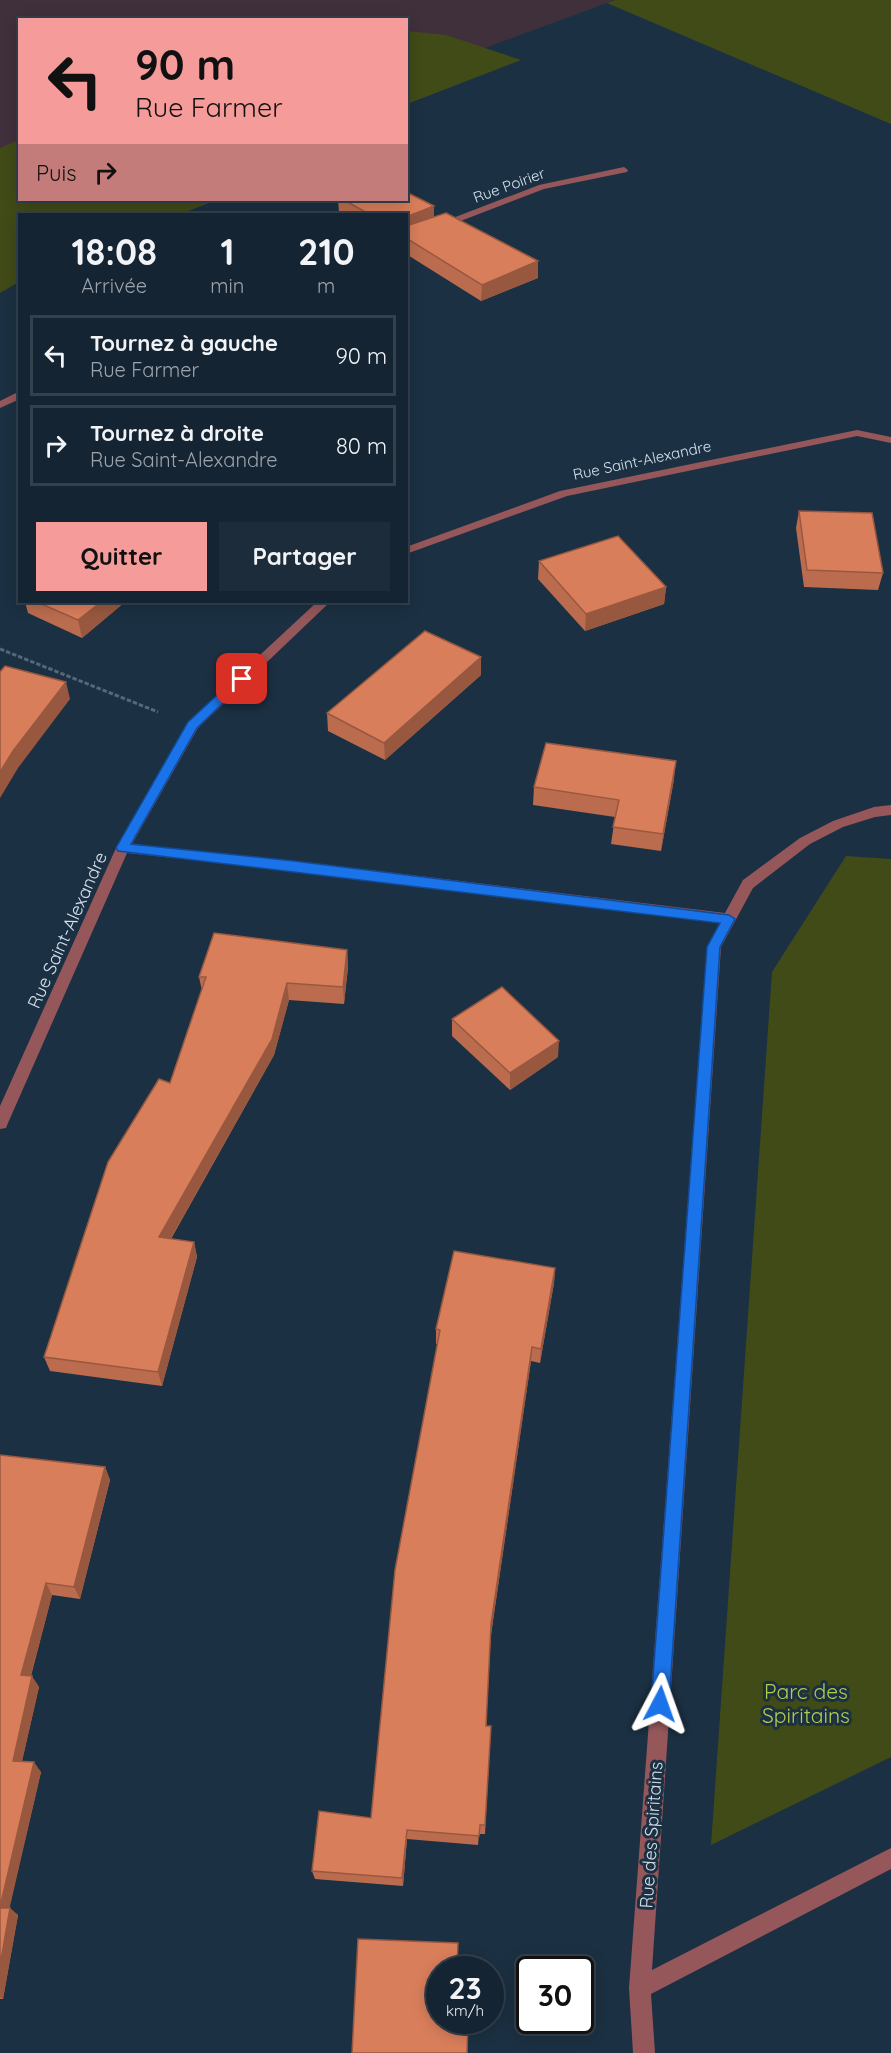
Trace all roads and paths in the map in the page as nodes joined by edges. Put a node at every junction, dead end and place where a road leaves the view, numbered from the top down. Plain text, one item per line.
1 (624, 170) dead end
2 (408, 238) edge
3 (18, 395) edge
4 (0, 405) edge
5 (891, 440) edge
6 (408, 550) edge
7 (323, 603) edge
8 (0, 649) edge
9 (193, 725) junction
10 (891, 810) edge
11 (123, 848) junction
12 (729, 919) junction
13 (0, 1124) edge
14 (891, 1858) edge
15 (640, 1988) junction
16 (644, 2053) edge

1 - 2 street, Rue Poirier
3 - 4 street
5 - 6 street, Rue Saint-Alexandre
7 - 9 street, Rue Saint-Alexandre
8 - 9 path
9 - 11 street, Rue Saint-Alexandre
10 - 12 street, Rue des Spiritains
11 - 12 street
11 - 13 street, Rue Saint-Alexandre
12 - 15 street, Rue des Spiritains
14 - 15 street
15 - 16 street, Rue des Spiritains

